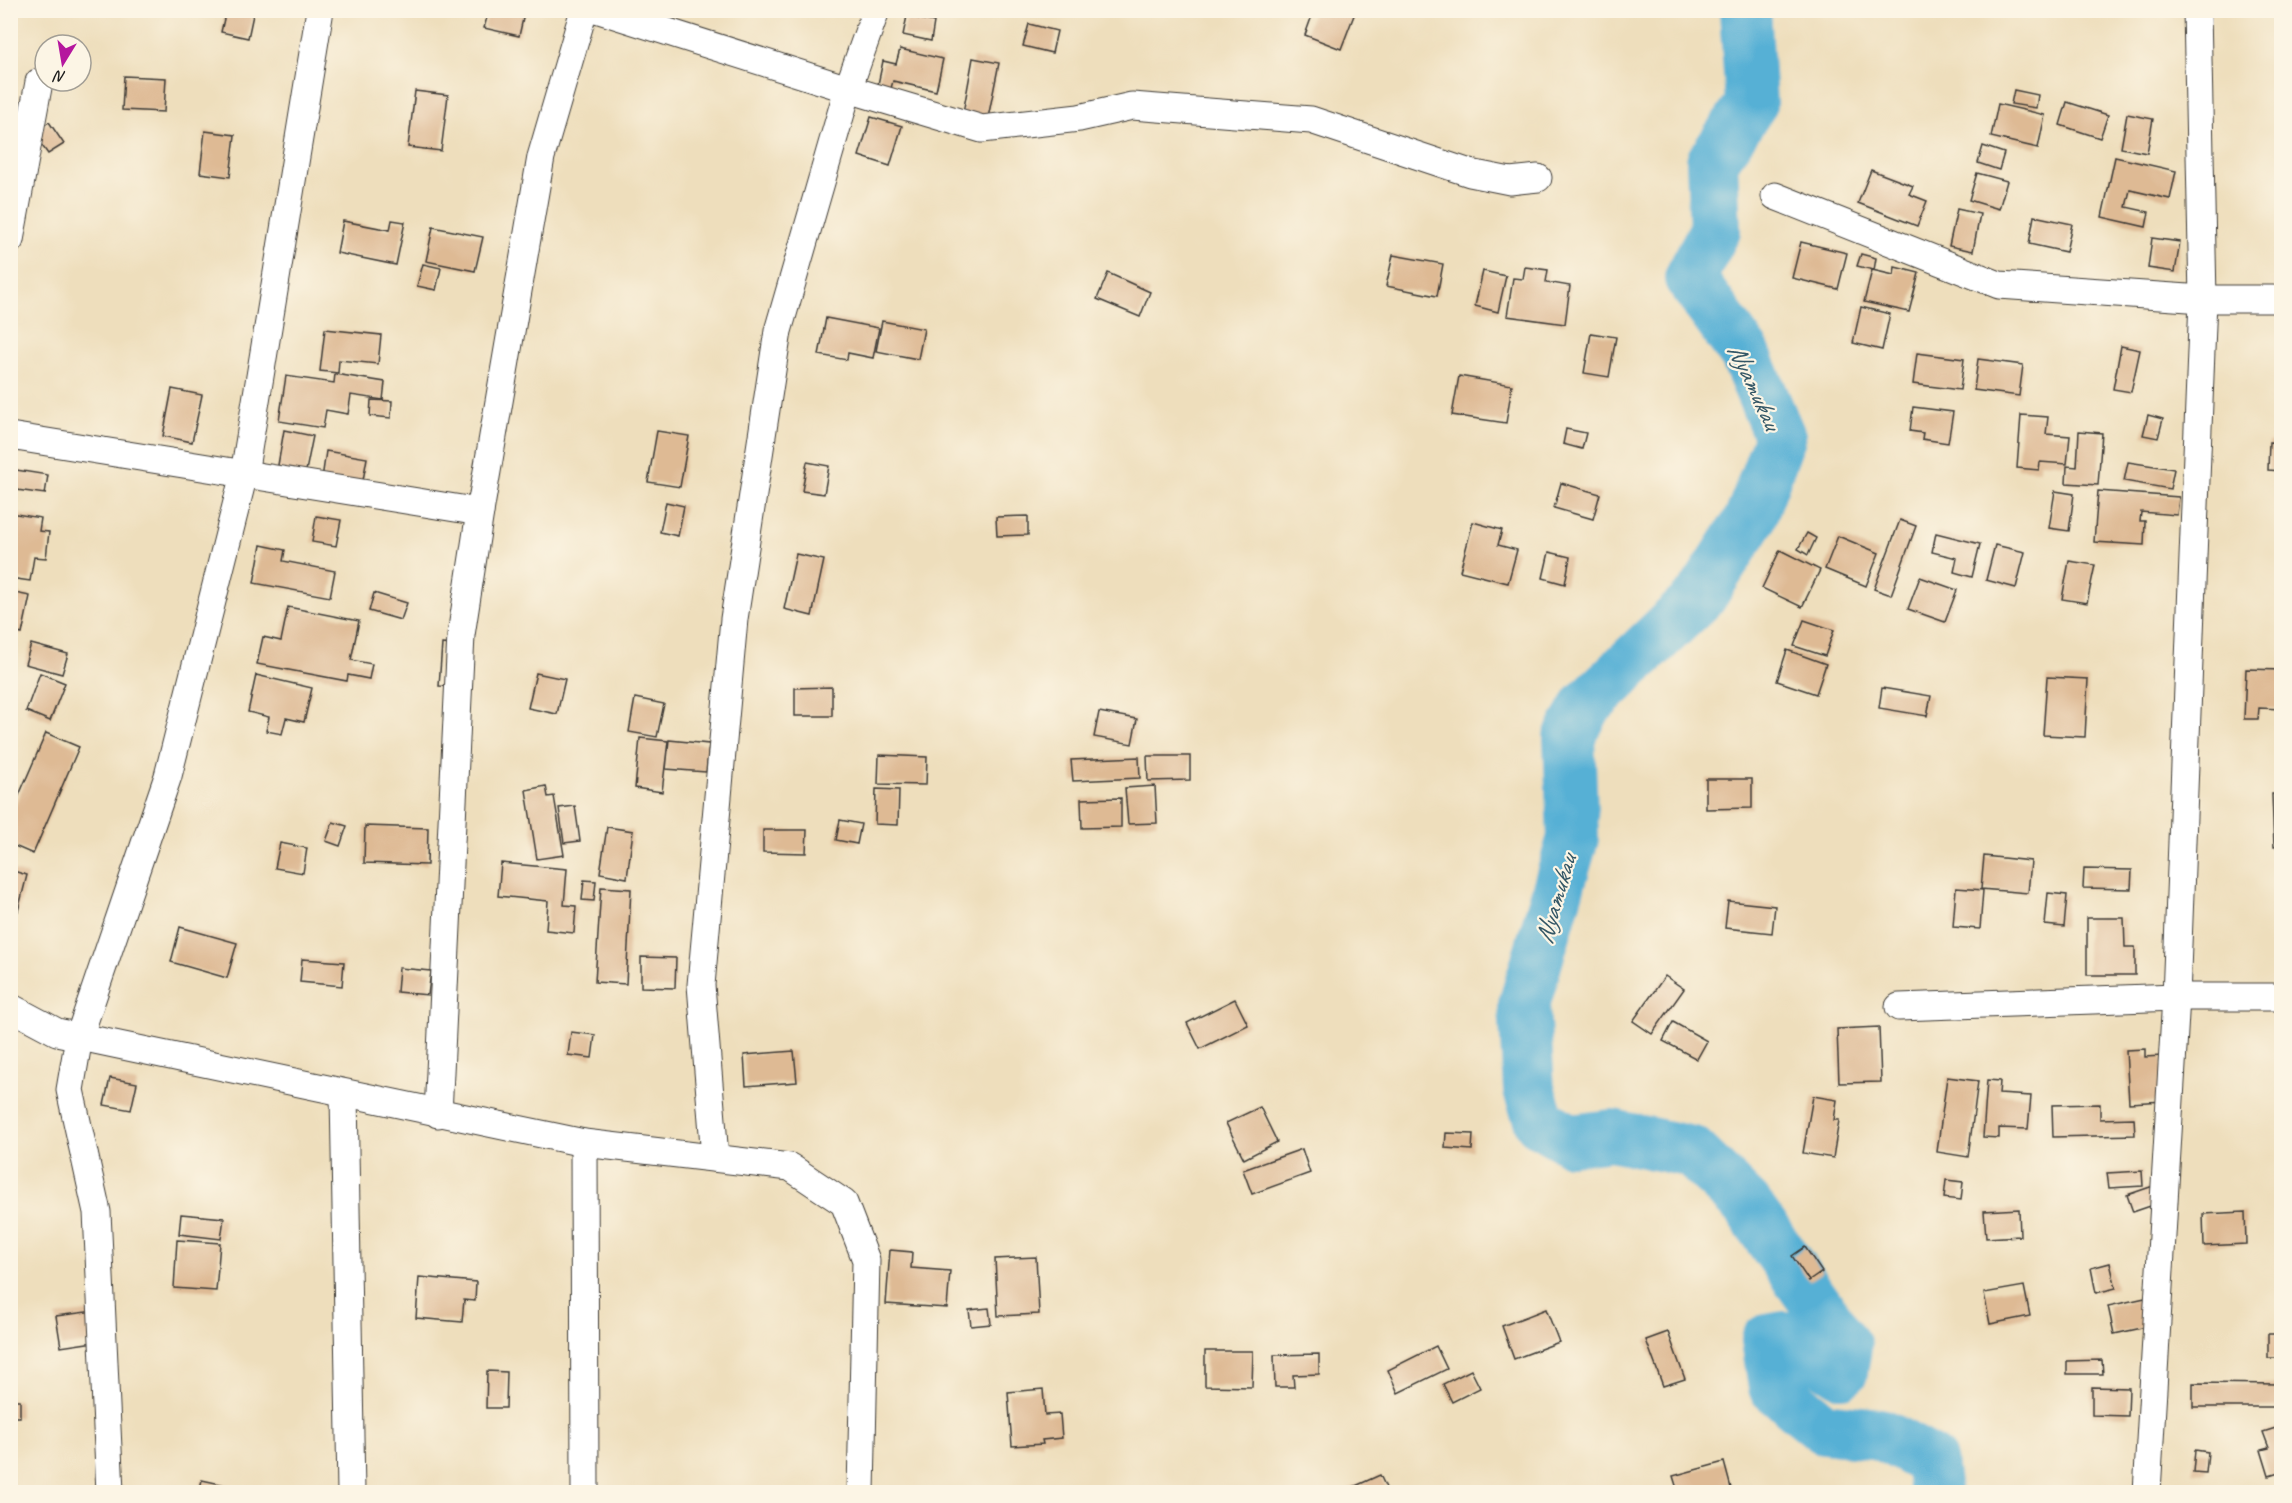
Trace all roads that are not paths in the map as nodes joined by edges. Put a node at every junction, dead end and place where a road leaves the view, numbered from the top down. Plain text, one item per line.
1 (320, 10) edge
2 (584, 10) edge
3 (599, 10) edge
4 (876, 10) edge
5 (2197, 10) edge
6 (848, 89) junction
7 (37, 93) edge
8 (1538, 178) dead end
9 (1775, 196) dead end
10 (10, 240) edge
11 (2203, 299) junction
12 (2282, 299) edge
13 (10, 436) edge
14 (244, 474) junction
15 (480, 512) junction
16 (2176, 997) junction
17 (2282, 997) edge
18 (10, 1007) edge
19 (1899, 1007) dead end
20 (79, 1036) junction
21 (344, 1094) junction
22 (438, 1114) junction
23 (584, 1143) junction
24 (715, 1157) junction
25 (110, 1492) edge
26 (351, 1492) edge
27 (585, 1492) edge
28 (861, 1492) edge
29 (2147, 1492) edge

1 - 14 street
2 - 15 street
3 - 6 street
4 - 6 street
5 - 11 street
6 - 8 street
6 - 24 street
7 - 10 street
9 - 11 street
11 - 12 street
11 - 16 street
13 - 14 street
14 - 15 street
14 - 20 street
15 - 22 street
16 - 17 street
16 - 19 street
16 - 29 street
18 - 20 street
20 - 21 street
20 - 25 street
21 - 22 street
21 - 26 street
22 - 23 street
23 - 24 street
23 - 27 street
24 - 28 street

